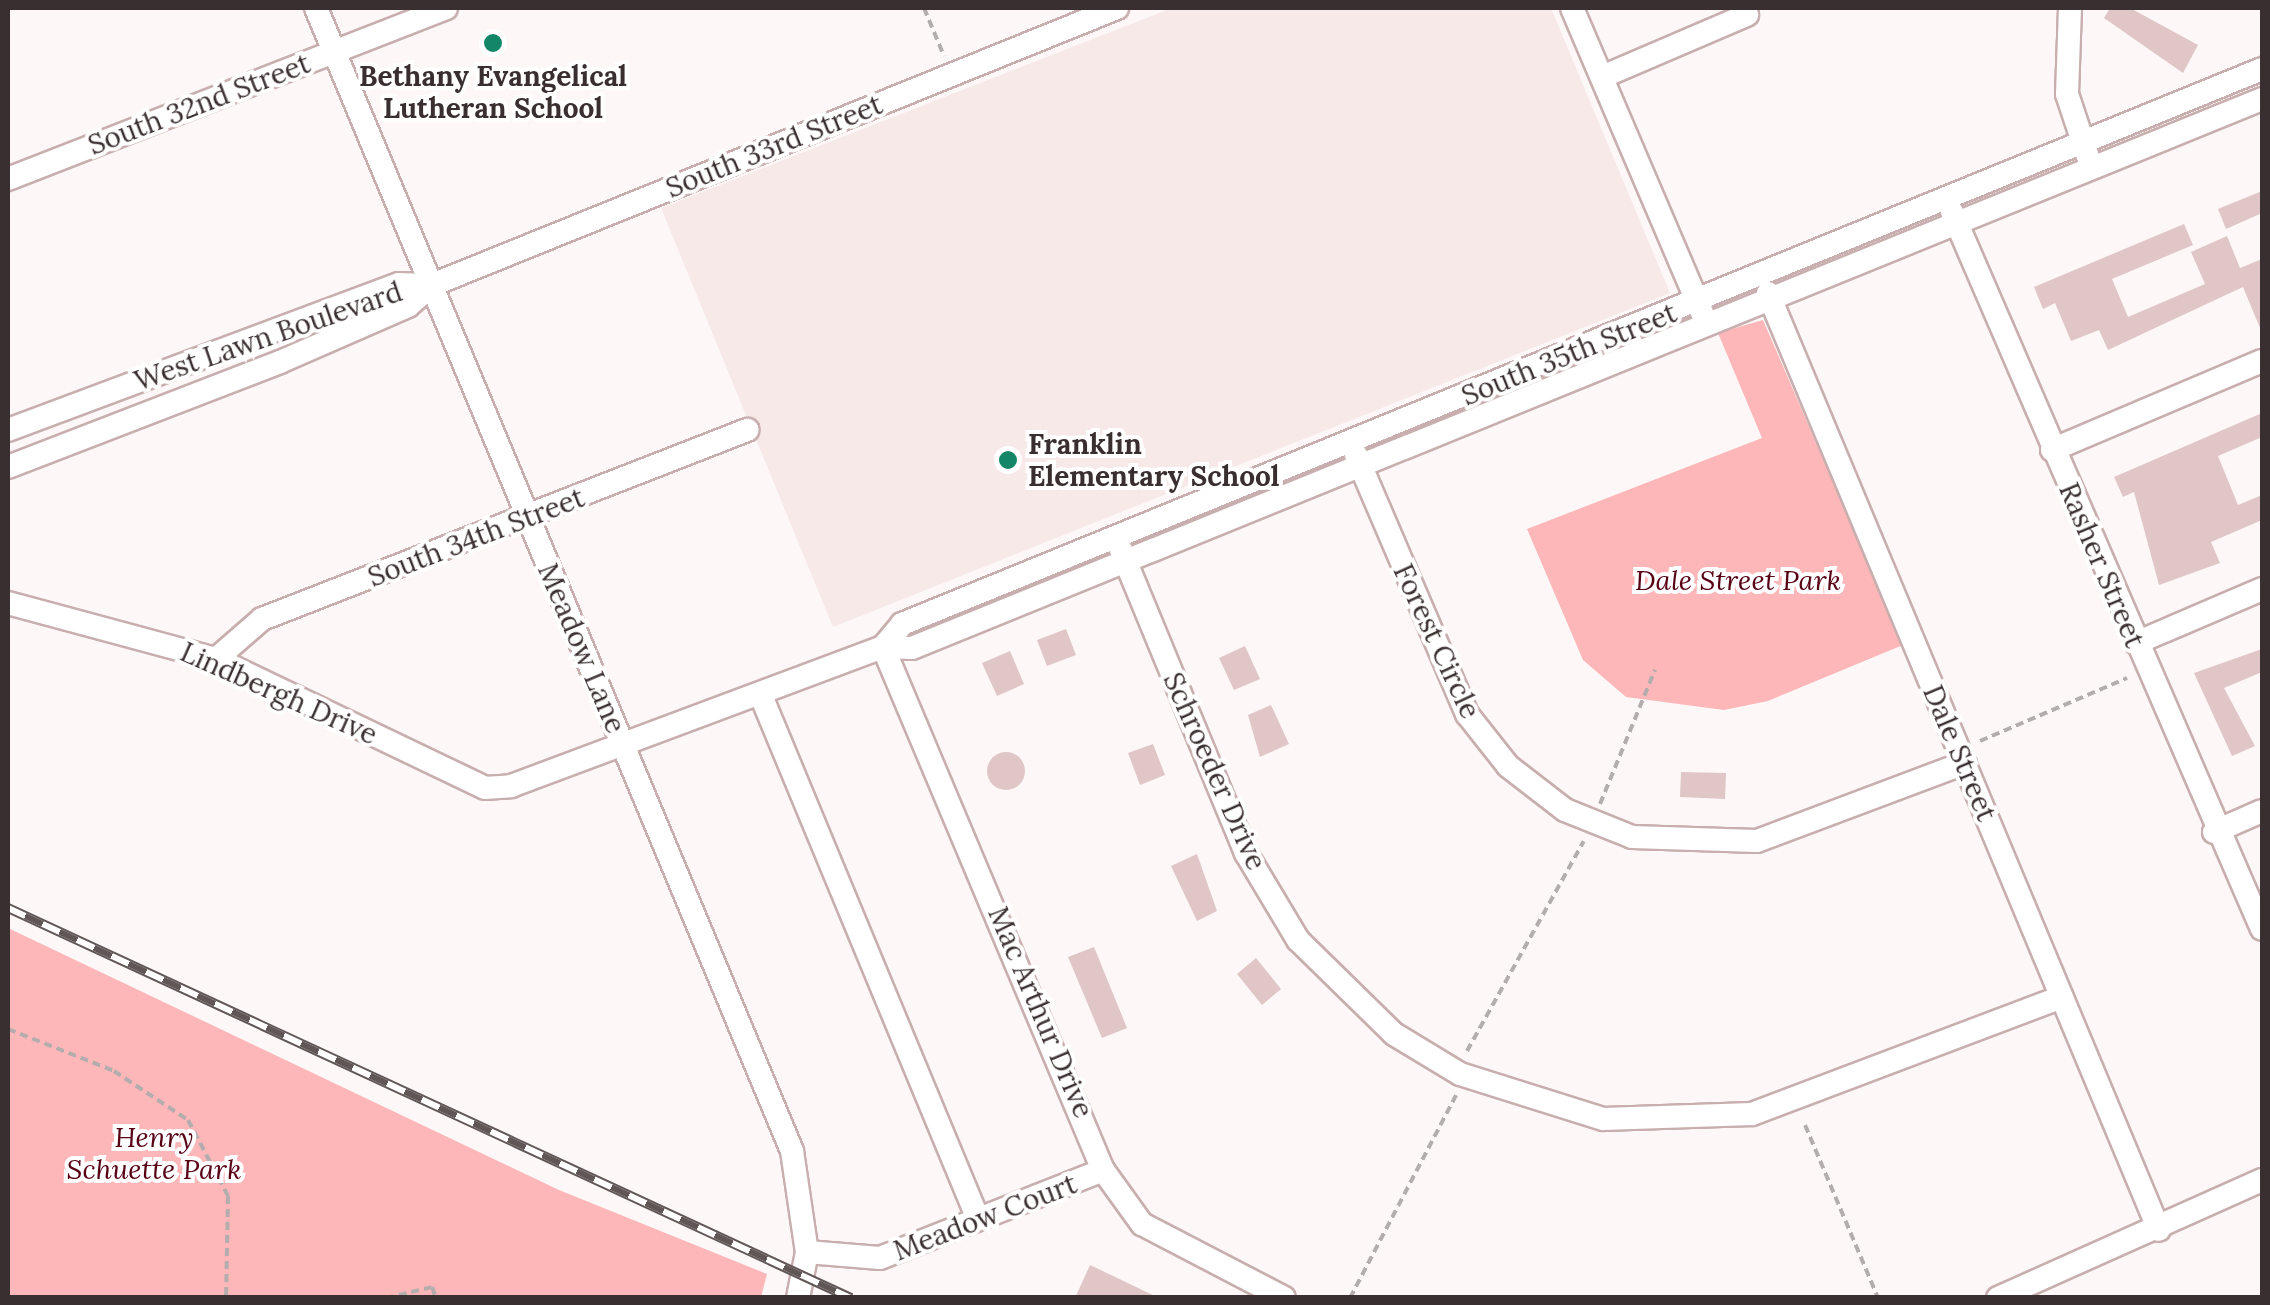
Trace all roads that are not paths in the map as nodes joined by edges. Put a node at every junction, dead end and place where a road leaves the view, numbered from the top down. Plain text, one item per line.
1 (316, 8) edge
2 (446, 8) edge
3 (1116, 8) edge
4 (1572, 8) edge
5 (2070, 8) edge
6 (1747, 15) dead end
7 (335, 52) junction
8 (2262, 69) edge
9 (1602, 78) junction
10 (2262, 99) edge
11 (2083, 143) junction
12 (2093, 169) junction
13 (8, 178) edge
14 (1947, 199) junction
15 (1957, 225) junction
16 (1762, 275) junction
17 (432, 285) junction
18 (1697, 302) junction
19 (1772, 303) junction
20 (1708, 328) junction
21 (2262, 361) edge
22 (8, 430) edge
23 (747, 430) dead end
24 (1351, 442) junction
25 (2052, 450) junction
26 (8, 468) edge
27 (1362, 468) junction
28 (528, 518) junction
29 (1116, 538) junction
30 (1127, 563) junction
31 (2262, 589) edge
32 (8, 603) edge
33 (2136, 643) junction
34 (883, 647) junction
35 (216, 658) junction
36 (762, 698) junction
37 (623, 746) junction
38 (1965, 763) junction
39 (485, 788) joint
40 (2262, 811) edge
41 (2214, 832) junction
42 (2262, 929) edge
43 (2062, 997) junction
44 (1103, 1170) junction
45 (2262, 1180) edge
46 (978, 1220) junction
47 (2159, 1230) junction
48 (807, 1252) junction
49 (798, 1298) edge
50 (1284, 1298) edge
51 (1998, 1298) edge

1 - 7 street, Meadow Lane
2 - 7 street, South 32nd Street
3 - 17 street, South 33rd Street
4 - 9 street
5 - 11 street
6 - 9 street
7 - 13 street, South 32nd Street
7 - 17 street, Meadow Lane
8 - 11 street, South 35th Street
9 - 18 street
10 - 12 street, South 35th Street
11 - 12 street
11 - 14 street, South 35th Street
12 - 15 street, South 35th Street
14 - 15 street, Rasher Street
14 - 16 street, South 35th Street
15 - 19 street, South 35th Street
15 - 25 street, Rasher Street
16 - 18 street, South 35th Street
16 - 19 street, Dale Street
17 - 22 street, West Lawn Boulevard
17 - 26 street, West Lawn Boulevard
17 - 28 street, Meadow Lane
18 - 20 street
18 - 24 street, South 35th Street
19 - 20 street, South 35th Street
19 - 38 street, Dale Street
20 - 27 street, South 35th Street
21 - 25 street
23 - 28 street, South 34th Street
24 - 27 street, Forest Circle
24 - 29 street, South 35th Street
25 - 33 street, Rasher Street
27 - 30 street, South 35th Street
27 - 38 street, Forest Circle
28 - 35 street, South 34th Street
28 - 37 street, Meadow Lane
29 - 30 street, Schroeder Drive
29 - 34 street, South 35th Street
30 - 34 street, South 35th Street
30 - 43 street, Schroeder Drive
31 - 33 street
32 - 35 street, Lindbergh Drive
33 - 41 street, Rasher Street
34 - 36 street, South 35th Street
34 - 44 street, Mac Arthur Drive
35 - 39 street, Lindbergh Drive
36 - 37 street, South 35th Street
36 - 46 street
37 - 39 street, South 35th Street
37 - 48 street, Meadow Lane
38 - 43 street, Dale Street
40 - 41 street
41 - 42 street, Rasher Street
43 - 47 street, Dale Street
44 - 46 street, Meadow Court
44 - 50 street, Mac Arthur Drive
45 - 47 street
46 - 48 street, Meadow Court
47 - 51 street
48 - 49 street, Meadow Lane

